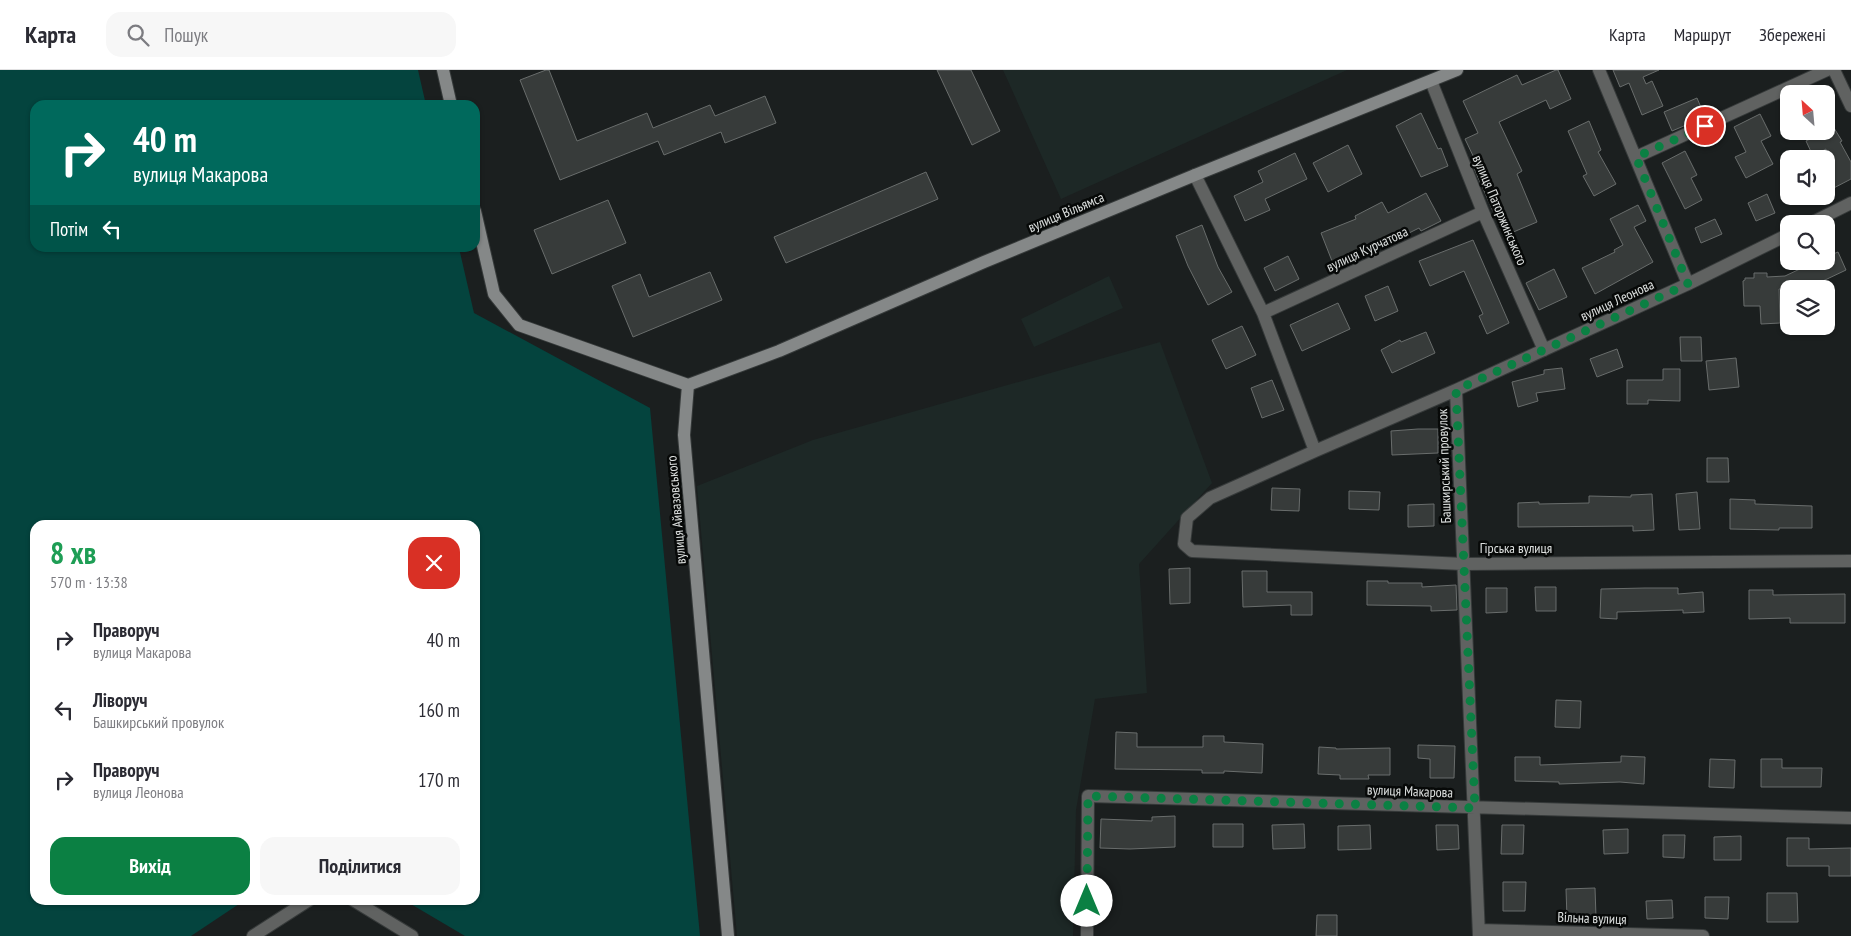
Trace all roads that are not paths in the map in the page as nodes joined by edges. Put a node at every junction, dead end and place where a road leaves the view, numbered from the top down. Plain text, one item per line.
1 (443, 70) edge
2 (1457, 70) edge
3 (1599, 70) edge
4 (1827, 70) edge
5 (1834, 70) edge
6 (1431, 80) junction
7 (450, 100) edge
8 (1851, 106) edge
9 (1636, 157) junction
10 (1195, 174) junction
11 (1851, 203) edge
12 (1483, 212) junction
13 (1828, 215) edge
14 (480, 232) edge
15 (1780, 238) edge
16 (1688, 284) junction
17 (1263, 313) junction
18 (1544, 350) junction
19 (688, 385) junction
20 (1456, 390) junction
21 (1315, 451) junction
22 (1184, 544) joint
23 (1851, 561) edge
24 (1463, 564) junction
25 (1475, 808) junction
26 (1851, 818) edge
27 (300, 905) edge
28 (361, 905) edge
29 (1479, 933) edge
30 (253, 936) edge
31 (412, 936) edge
32 (728, 936) edge
33 (1087, 936) edge
34 (1703, 936) edge

1 - 7 street
2 - 6 street, вулиця Вільямса
3 - 9 street
4 - 9 street
5 - 8 street
6 - 10 street, вулиця Вільямса
6 - 12 street, вулиця Паторжинського
9 - 16 street
10 - 17 street
10 - 19 street, вулиця Вільямса
11 - 13 street
12 - 17 street, вулиця Курчатова
12 - 18 street, вулиця Паторжинського
14 - 19 street
15 - 16 street, вулиця Леонова
16 - 18 street, вулиця Леонова
17 - 21 street
18 - 20 street, вулиця Леонова
19 - 32 street, вулиця Айвазовського
20 - 21 street, Башкирський провулок
20 - 24 street, Башкирський провулок
21 - 22 street, Башкирський провулок
22 - 24 street, Гірська вулиця
23 - 24 street, Гірська вулиця
24 - 25 street, Башкирський провулок
25 - 26 street, вулиця Макарова
25 - 29 street, Башкирський провулок
25 - 33 street, вулиця Макарова
27 - 30 street
28 - 31 street
29 - 34 street, Вільна вулиця

